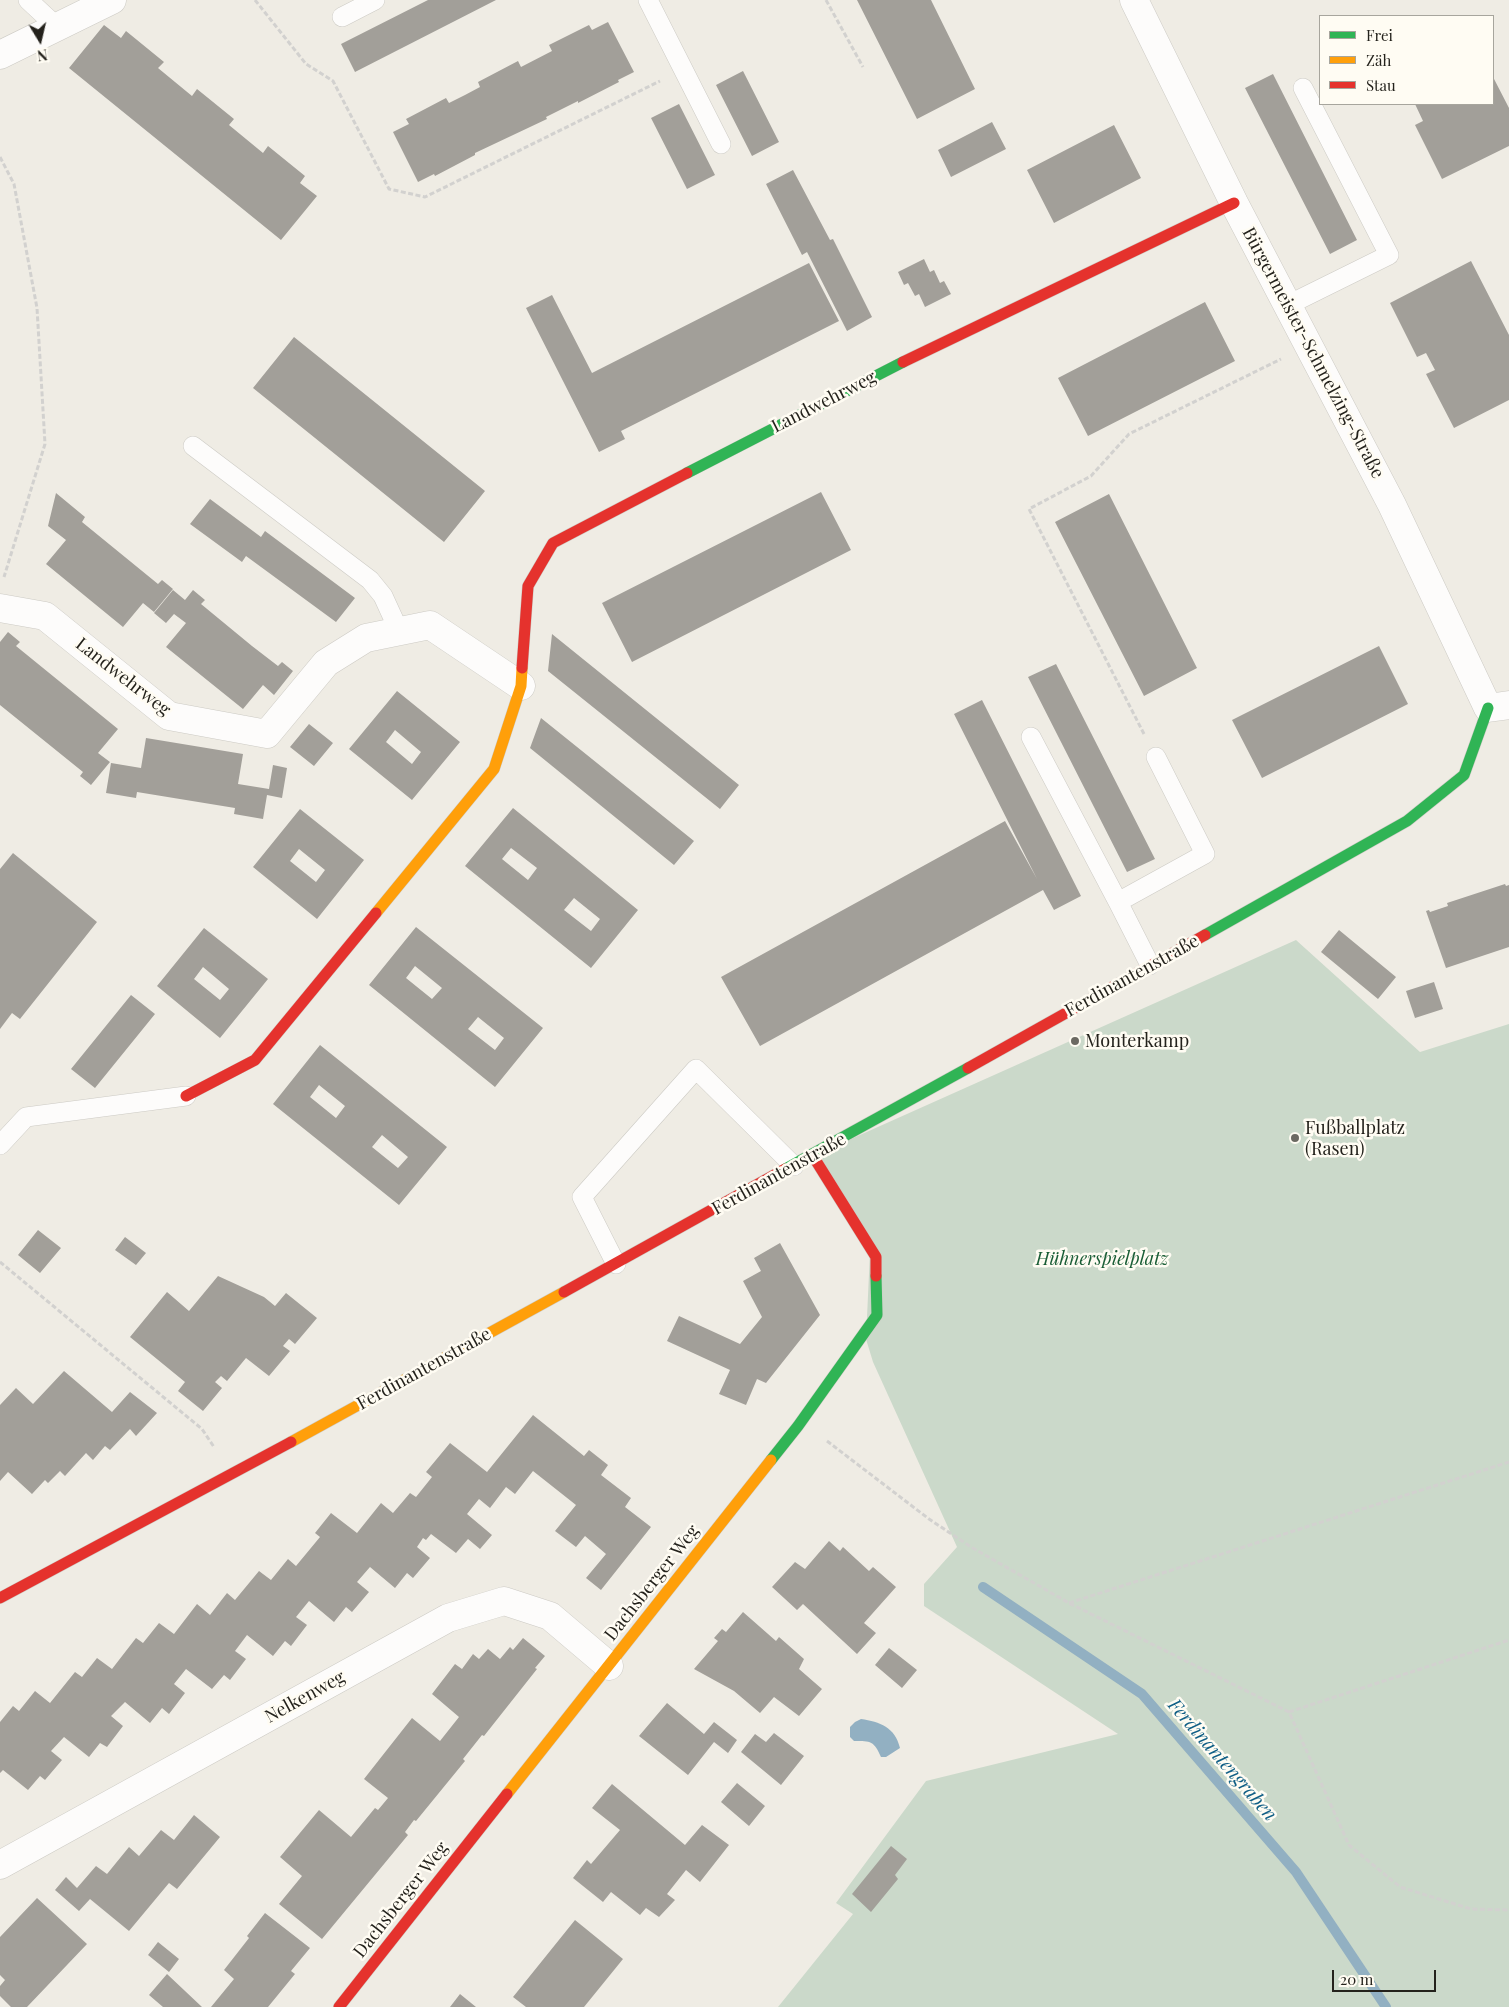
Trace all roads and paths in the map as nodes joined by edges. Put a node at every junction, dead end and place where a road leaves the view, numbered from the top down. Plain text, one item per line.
1 (28, 0) edge
2 (112, 0) edge
3 (255, 0) edge
4 (375, 0) edge
5 (648, 0) edge
6 (826, 0) edge
7 (1134, 0) edge
8 (342, 16) dead end
9 (56, 26) junction
10 (0, 55) edge
11 (863, 67) dead end
12 (684, 69) junction
13 (1302, 88) dead end
14 (721, 144) dead end
15 (0, 157) edge
16 (1234, 203) junction
17 (1288, 305) junction
18 (1309, 345) junction
19 (194, 446) dead end
20 (3, 580) dead end
21 (0, 608) edge
22 (400, 631) junction
23 (521, 686) junction
24 (1499, 706) edge
25 (1031, 737) dead end
26 (1156, 756) joint
27 (1118, 902) junction
28 (1150, 965) junction
29 (186, 1096) joint
30 (0, 1145) edge
31 (813, 1156) junction
32 (794, 1166) junction
33 (0, 1262) edge
34 (616, 1264) junction
35 (798, 1426) junction
36 (1509, 1462) edge
37 (233, 1474) junction
38 (0, 1598) edge
39 (1069, 1603) junction
40 (1509, 1640) edge
41 (609, 1666) junction
42 (1289, 1712) junction
43 (0, 1865) edge
44 (1509, 1910) edge
45 (339, 2007) edge

1 - 9 lane
2 - 9 street
3 - 12 path
4 - 8 lane
5 - 12 lane
6 - 11 path
7 - 16 street, Bürgermeister-Schmelzing-Straße
9 - 10 street
12 - 14 lane
13 - 17 lane
15 - 20 path
16 - 17 street, Bürgermeister-Schmelzing-Straße
16 - 23 street, Landwehrweg
17 - 18 street, Bürgermeister-Schmelzing-Straße
18 - 24 street, Bürgermeister-Schmelzing-Straße
18 - 26 path
19 - 22 lane
21 - 22 street, Landwehrweg
22 - 23 street, Landwehrweg
23 - 29 street, Landwehrweg
24 - 28 street, Ferdinantenstraße
25 - 27 lane
26 - 27 lane
27 - 28 lane
28 - 31 street, Ferdinantenstraße
29 - 30 lane
31 - 32 street, Ferdinantenstraße
31 - 35 street, Dachsberger Weg
32 - 34 street, Ferdinantenstraße
32 - 34 lane
33 - 37 path
34 - 37 street, Ferdinantenstraße
35 - 39 path
35 - 41 street, Dachsberger Weg
36 - 39 path
37 - 38 street, Ferdinantenstraße
39 - 42 path
40 - 42 path
41 - 43 street, Nelkenweg
41 - 45 street, Dachsberger Weg
42 - 44 path

